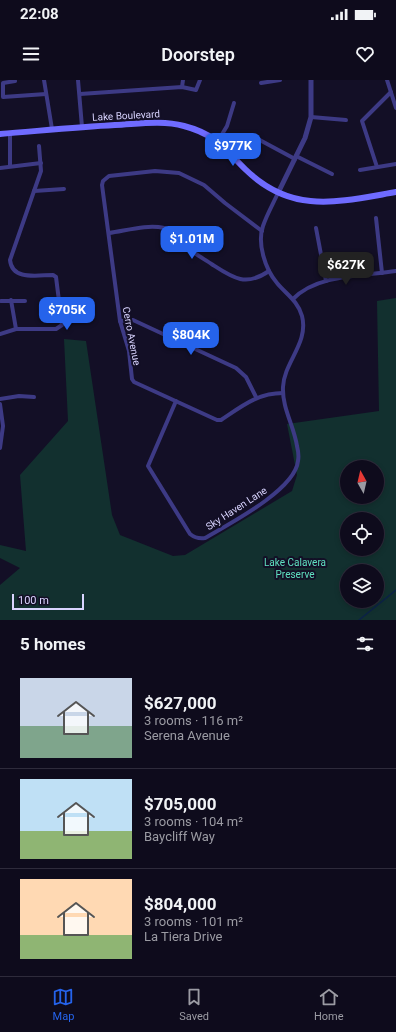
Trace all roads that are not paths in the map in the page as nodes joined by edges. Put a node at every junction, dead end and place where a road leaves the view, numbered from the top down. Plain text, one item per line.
1 (44, 80) edge
2 (78, 80) edge
3 (183, 80) edge
4 (200, 80) edge
5 (280, 80) edge
6 (312, 80) edge
7 (387, 80) edge
8 (15, 81) dead end
9 (261, 83) dead end
10 (182, 87) junction
11 (391, 92) junction
12 (46, 94) junction
13 (80, 94) junction
14 (234, 104) dead end
15 (396, 108) edge
16 (311, 117) junction
17 (346, 120) dead end
18 (82, 127) junction
19 (52, 129) junction
20 (10, 133) junction
21 (0, 134) edge
22 (256, 138) dead end
23 (218, 141) junction
24 (40, 146) dead end
25 (296, 158) junction
26 (41, 163) junction
27 (396, 164) edge
28 (10, 166) junction
29 (377, 167) junction
30 (0, 168) edge
31 (360, 170) dead end
32 (332, 174) dead end
33 (64, 189) dead end
34 (34, 191) junction
35 (396, 192) edge
36 (278, 193) junction
37 (376, 218) dead end
38 (316, 228) dead end
39 (262, 231) junction
40 (108, 233) junction
41 (269, 271) junction
42 (396, 271) edge
43 (382, 273) junction
44 (326, 281) junction
45 (293, 299) junction
46 (11, 300) junction
47 (1, 301) dead end
48 (25, 301) dead end
49 (120, 321) junction
50 (16, 329) junction
51 (0, 334) edge
52 (283, 393) junction
53 (34, 397) dead end
54 (256, 397) junction
55 (0, 399) edge
56 (176, 401) junction
57 (0, 404) edge
58 (0, 448) edge

1 - 12 street
2 - 13 street
3 - 10 street
4 - 10 street
5 - 9 street
6 - 16 street, Sky Haven Lane
7 - 11 street
8 - 12 street
10 - 13 street
11 - 15 street
11 - 29 street
12 - 19 street
13 - 18 street
14 - 23 street
16 - 17 street
16 - 25 street, Sky Haven Lane
18 - 19 main road, Lake Boulevard
18 - 23 main road, Lake Boulevard
19 - 20 main road, Lake Boulevard
20 - 21 main road, Lake Boulevard
20 - 28 street
22 - 25 street
23 - 36 main road, Lake Boulevard
24 - 26 street
25 - 32 street
25 - 36 street, Sky Haven Lane
26 - 28 street
26 - 34 street
27 - 29 street
28 - 30 street
29 - 31 street
33 - 34 street
34 - 50 street
35 - 36 main road, Lake Boulevard
36 - 39 street, Sky Haven Lane
37 - 43 street
38 - 44 street
39 - 40 street, Cerro Avenue
39 - 41 street, Sky Haven Lane
40 - 41 street
40 - 49 street, Cerro Avenue
41 - 45 street, Sky Haven Lane
42 - 43 street
43 - 44 street
44 - 45 street
45 - 52 street, Sky Haven Lane
46 - 47 street
46 - 48 street
46 - 50 street
49 - 54 street
49 - 56 street, Cerro Avenue
50 - 51 street
52 - 54 street, Cerro Avenue
52 - 56 street, Sky Haven Lane
53 - 55 street
54 - 56 street, Cerro Avenue
57 - 58 street

